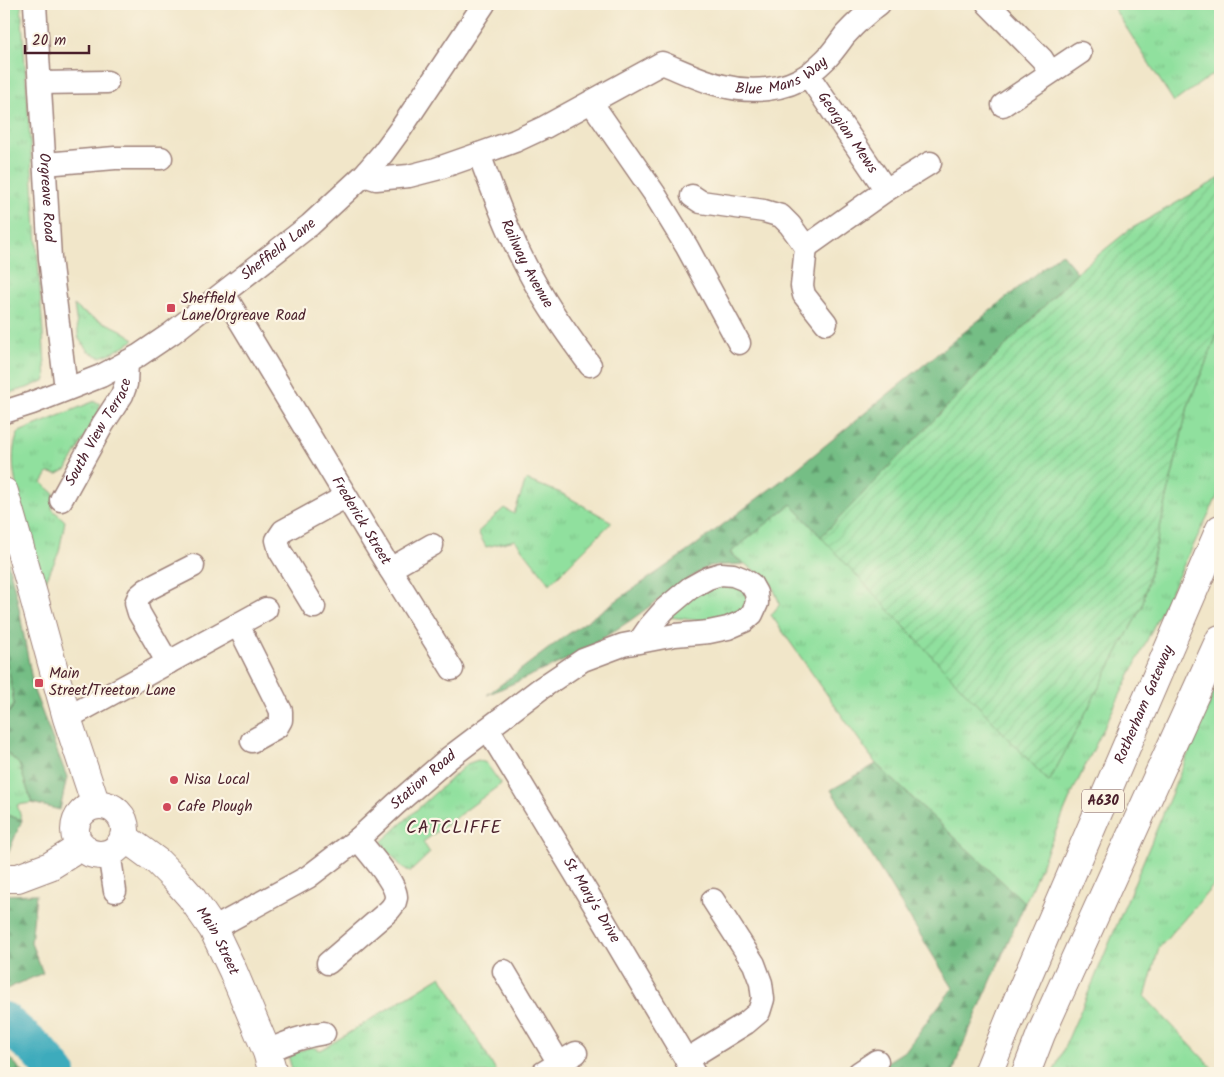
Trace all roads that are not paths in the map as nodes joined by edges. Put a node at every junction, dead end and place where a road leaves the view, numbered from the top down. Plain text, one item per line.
1 (35, 4) edge
2 (484, 4) edge
3 (879, 4) edge
4 (988, 4) edge
5 (1080, 53) dead end
6 (1050, 72) junction
7 (808, 75) junction
8 (107, 82) dead end
9 (40, 84) junction
10 (591, 102) junction
11 (1003, 105) dead end
12 (479, 154) junction
13 (161, 158) dead end
14 (930, 163) dead end
15 (45, 164) junction
16 (364, 175) junction
17 (886, 190) junction
18 (692, 196) dead end
19 (806, 247) junction
20 (224, 294) junction
21 (826, 323) dead end
22 (739, 344) dead end
23 (127, 362) junction
24 (590, 365) dead end
25 (66, 390) junction
26 (4, 412) edge
27 (4, 492) edge
28 (346, 497) junction
29 (61, 500) dead end
30 (1220, 529) edge
31 (432, 545) dead end
32 (193, 566) dead end
33 (390, 569) junction
34 (314, 607) dead end
35 (266, 609) dead end
36 (238, 625) junction
37 (1220, 639) edge
38 (639, 642) junction
39 (168, 663) junction
40 (452, 668) dead end
41 (67, 718) junction
42 (488, 729) junction
43 (252, 741) dead end
44 (96, 805) junction
45 (358, 840) junction
46 (116, 845) junction
47 (82, 846) junction
48 (4, 878) edge
49 (115, 890) dead end
50 (713, 900) dead end
51 (213, 929) junction
52 (328, 963) dead end
53 (504, 971) dead end
54 (324, 1034) dead end
55 (270, 1063) edge
56 (559, 1063) edge
57 (690, 1067) edge
58 (988, 1073) edge
59 (1026, 1073) edge

1 - 9 street, Orgreave Road
2 - 16 street, Sheffield Lane
3 - 7 street, Blue Mans Way
4 - 6 street
5 - 6 street
6 - 11 street
7 - 10 street, Blue Mans Way
7 - 17 street, Georgian Mews
8 - 9 street
9 - 15 street, Orgreave Road
10 - 12 street
10 - 22 street
12 - 16 street
12 - 24 street, Railway Avenue
13 - 15 street
14 - 17 street
15 - 25 street, Orgreave Road
16 - 20 street, Sheffield Lane
17 - 19 street
18 - 19 street
19 - 21 street
20 - 23 street, Sheffield Lane
20 - 28 street, Frederick Street
23 - 25 street, Sheffield Lane
23 - 29 street, South View Terrace
25 - 26 street, Sheffield Lane
27 - 41 main road
28 - 33 street, Frederick Street
28 - 34 street
30 - 58 main road, Rotherham Gateway / A630
31 - 33 street
32 - 39 street
33 - 40 street, Frederick Street
35 - 36 street
36 - 39 street
36 - 43 street
37 - 59 main road, A630
38 - 38 street, Station Road
38 - 42 street, Station Road
39 - 41 street
41 - 44 main road
42 - 45 street, Station Road
42 - 57 street, St Mary's Drive
44 - 46 main road
44 - 47 main road
45 - 51 street, Station Road
45 - 52 street
46 - 47 main road
46 - 49 street
46 - 51 main road, Main Street
47 - 48 main road
50 - 57 street
51 - 55 main road, Main Street
53 - 56 street
54 - 55 street

